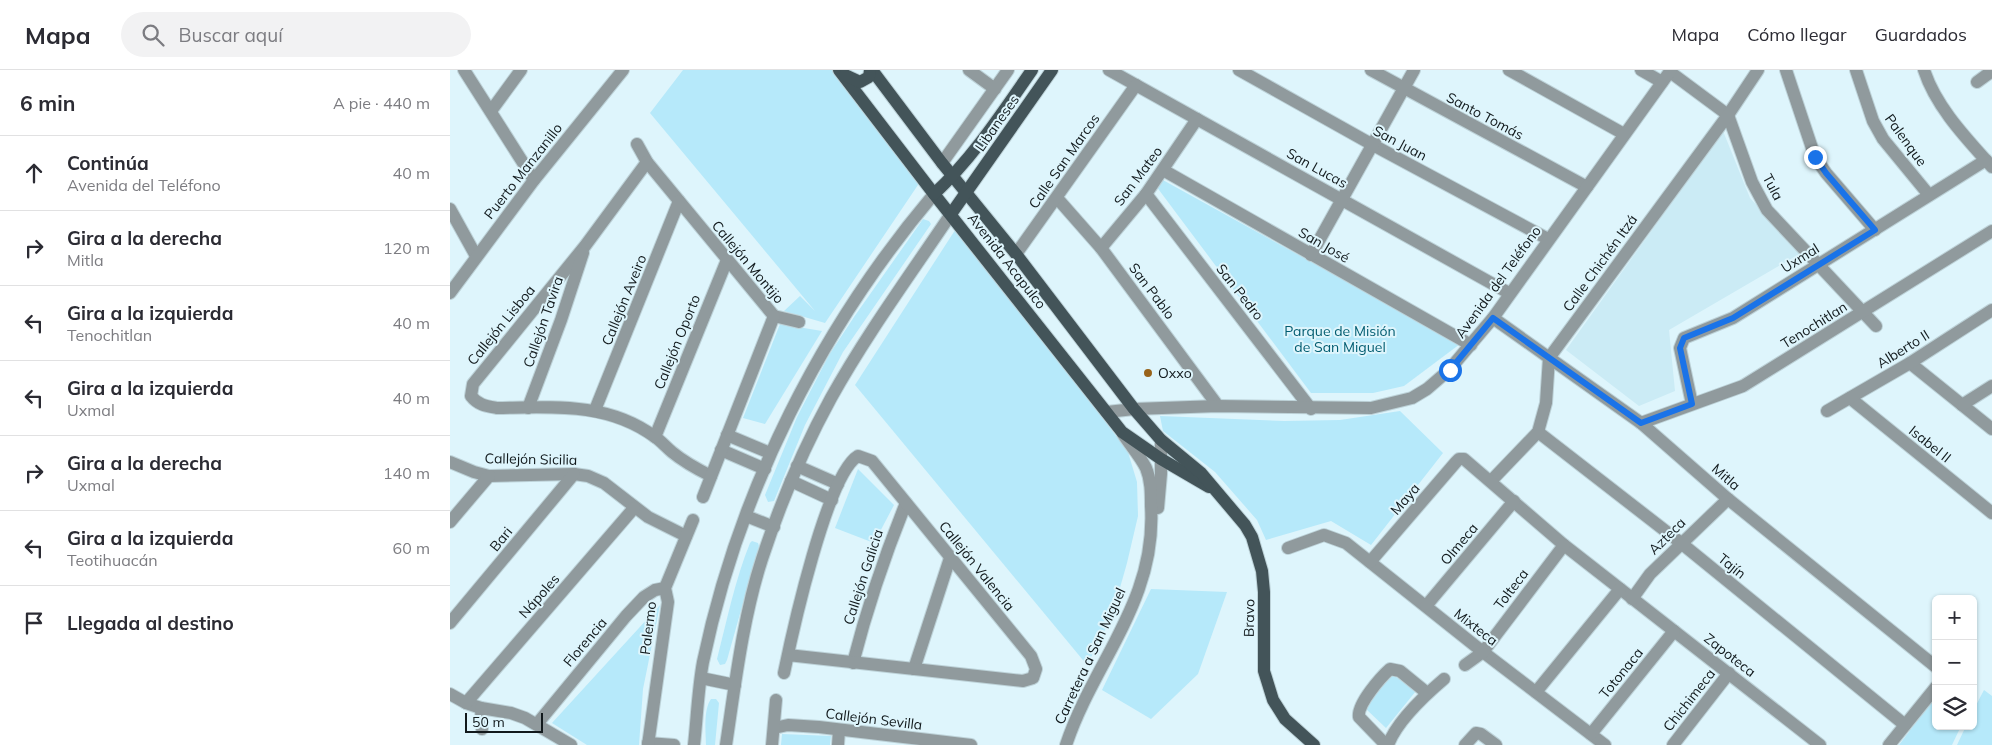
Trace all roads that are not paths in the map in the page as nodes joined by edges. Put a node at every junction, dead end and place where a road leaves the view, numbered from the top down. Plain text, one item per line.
1 (464, 70) edge
2 (521, 70) edge
3 (624, 70) edge
4 (871, 70) edge
5 (969, 70) edge
6 (1032, 70) edge
7 (1052, 70) edge
8 (1109, 70) edge
9 (1239, 70) edge
10 (1371, 70) edge
11 (1414, 70) edge
12 (1509, 70) edge
13 (1641, 70) edge
14 (1758, 70) edge
15 (1786, 70) edge
16 (1856, 70) edge
17 (1924, 70) edge
18 (840, 71) edge
19 (1992, 71) edge
20 (1007, 72) edge
21 (1668, 75) edge
22 (1977, 82) dead end
23 (1136, 85) junction
24 (1021, 86) junction
25 (994, 89) junction
26 (1404, 89) junction
27 (490, 111) junction
28 (1728, 115) junction
29 (1197, 119) junction
30 (1624, 134) junction
31 (637, 144) dead end
32 (1373, 145) junction
33 (647, 162) junction
34 (942, 163) junction
35 (1989, 163) edge
36 (1163, 170) junction
37 (953, 176) junction
38 (534, 180) junction
39 (1587, 186) junction
40 (966, 192) junction
41 (934, 194) junction
42 (1146, 194) junction
43 (1929, 195) junction
44 (1056, 198) junction
45 (1344, 200) junction
46 (679, 202) junction
47 (450, 209) edge
48 (951, 214) junction
49 (1875, 230) junction
50 (1992, 231) edge
51 (1548, 239) junction
52 (585, 246) junction
53 (1101, 248) junction
54 (1016, 254) junction
55 (476, 256) junction
56 (1311, 256) junction
57 (727, 260) junction
58 (1819, 264) junction
59 (450, 293) edge
60 (1509, 293) junction
61 (1992, 310) edge
62 (1864, 312) junction
63 (774, 316) junction
64 (1493, 318) junction
65 (799, 322) dead end
66 (1876, 326) dead end
67 (1471, 345) junction
68 (1549, 358) junction
69 (1910, 363) junction
70 (1992, 386) edge
71 (1850, 398) junction
72 (1692, 404) junction
73 (1962, 405) junction
74 (1218, 406) junction
75 (528, 408) junction
76 (1134, 409) junction
77 (1311, 409) junction
78 (596, 410) junction
79 (1827, 411) dead end
80 (1107, 412) junction
81 (1641, 423) junction
82 (1992, 429) edge
83 (1122, 432) junction
84 (1538, 432) junction
85 (727, 435) junction
86 (655, 437) junction
87 (1161, 440) junction
88 (721, 450) junction
89 (770, 453) junction
90 (1161, 459) junction
91 (1464, 459) joint
92 (450, 462) edge
93 (797, 466) junction
94 (764, 469) junction
95 (574, 474) junction
96 (489, 476) junction
97 (711, 476) junction
98 (791, 481) junction
99 (1491, 481) junction
100 (838, 484) junction
101 (1214, 490) junction
102 (703, 497) dead end
103 (1728, 499) junction
104 (832, 500) junction
105 (1514, 500) junction
106 (906, 503) junction
107 (634, 508) junction
108 (1992, 513) edge
109 (746, 516) junction
110 (693, 520) dead end
111 (450, 522) edge
112 (1153, 522) junction
113 (774, 527) junction
114 (686, 536) junction
115 (1680, 543) junction
116 (1564, 544) junction
117 (1288, 548) dead end
118 (950, 558) junction
119 (1370, 562) junction
120 (665, 588) junction
121 (1620, 589) junction
122 (1632, 599) junction
123 (1426, 606) junction
124 (450, 624) edge
125 (1674, 630) junction
126 (1483, 652) junction
127 (788, 655) junction
128 (853, 663) junction
129 (1932, 664) edge
130 (1465, 665) dead end
131 (914, 669) junction
132 (784, 673) dead end
133 (1730, 673) junction
134 (700, 678) junction
135 (1444, 679) dead end
136 (734, 686) junction
137 (1536, 692) junction
138 (1932, 692) edge
139 (1427, 693) junction
140 (450, 694) edge
141 (776, 700) dead end
142 (466, 703) junction
143 (481, 708) junction
144 (537, 724) junction
145 (1906, 725) junction
146 (774, 728) junction
147 (482, 729) dead end
148 (839, 730) junction
149 (1591, 734) junction
150 (903, 742) edge
151 (1385, 742) edge
152 (648, 744) edge
153 (571, 745) edge
154 (674, 745) edge
155 (694, 745) edge
156 (726, 745) edge
157 (772, 745) edge
158 (838, 745) edge
159 (972, 745) edge
160 (1066, 745) edge
161 (1314, 745) edge
162 (1465, 745) edge
163 (1496, 745) edge
164 (1605, 745) edge
165 (1673, 745) edge
166 (1820, 745) edge
167 (1889, 745) edge

1 - 27 street
2 - 27 street
3 - 38 street, Puerto Manzanillo
4 - 18 main road
4 - 34 main road, Avenida Acapulco
5 - 25 street
6 - 24 main road, Libaneses
7 - 40 main road, Libaneses
8 - 23 street, San Lucas
9 - 32 street, San Juan
10 - 26 street, Santo Tomás
11 - 26 street
12 - 30 street
13 - 21 street
14 - 28 street, Calle Chichén Itzá
15 - 49 street
16 - 43 street, Palenque
17 - 35 street
18 - 41 main road, Avenida Acapulco
19 - 22 street
20 - 24 street
20 - 25 street, Libaneses
21 - 28 street
21 - 30 street, Avenida del Teléfono
23 - 29 street, San Lucas
23 - 44 street, Calle San Marcos
24 - 37 main road, Libaneses
25 - 34 street, Libaneses
26 - 32 street
26 - 39 street, Santo Tomás
27 - 38 street
28 - 58 street, Tula
28 - 68 street, Calle Chichén Itzá
29 - 36 street, San Mateo
29 - 45 street, San Lucas
30 - 39 street, Avenida del Teléfono
31 - 33 street, Callejón Montijo
32 - 45 street
32 - 51 street, San Juan
33 - 46 street, Callejón Montijo
33 - 52 street, Callejón Lisboa
34 - 37 main road, Avenida Acapulco
35 - 43 street, Uxmal
36 - 42 street, San Mateo
36 - 56 street, San José
37 - 40 main road, Avenida Acapulco
37 - 41 main road, Libaneses
38 - 55 street, Puerto Manzanillo
39 - 51 street, Avenida del Teléfono
40 - 48 main road, Libaneses
40 - 54 main road, Avenida Acapulco
41 - 48 main road, Avenida Acapulco
41 - 89 street
42 - 53 street, San Mateo
42 - 77 street, San Pedro
43 - 49 street, Uxmal
44 - 53 street, San Pablo
44 - 54 street, Calle San Marcos
45 - 56 street
45 - 60 street, San Lucas
46 - 57 street, Callejón Montijo
46 - 78 street, Callejón Aveiro
47 - 55 street
48 - 80 main road, Avenida Acapulco
48 - 93 street
49 - 58 street, Uxmal
50 - 62 street, Tenochitlan
51 - 60 street, Avenida del Teléfono
52 - 75 street, Callejón Tavira
52 - 75 street, Callejón Lisboa
53 - 74 street, San Pablo
54 - 76 main road, Avenida Acapulco
55 - 59 street, Puerto Manzanillo
56 - 67 street, San José
57 - 63 street, Callejón Montijo
57 - 86 street, Callejón Oporto
58 - 62 street, Tula
58 - 72 street, Uxmal
60 - 64 street, Avenida del Teléfono
61 - 69 street, Alberto II
62 - 66 street, Tula
62 - 72 street, Tenochitlan
63 - 65 street
63 - 85 street, Callejón Montijo
64 - 67 street, Avenida del Teléfono
64 - 68 street, Mitla
67 - 77 street, Avenida del Teléfono
68 - 81 street, Mitla
68 - 84 street
69 - 71 street, Alberto II
69 - 73 street
70 - 73 street
71 - 79 street, Alberto II
71 - 108 street, Isabel II
72 - 81 street, Tenochitlan
73 - 82 street
74 - 76 street, Avenida del Teléfono
74 - 77 street, Avenida del Teléfono
75 - 78 street, Callejón Lisboa
76 - 80 street, Avenida del Teléfono
76 - 87 main road, Avenida Acapulco
78 - 86 street, Callejón Lisboa
80 - 83 main road, Avenida Acapulco
81 - 103 street, Mitla
83 - 90 main road, Avenida Acapulco
83 - 112 street, Carretera a San Miguel
84 - 99 street
84 - 115 street, Tajín
85 - 88 street, Callejón Montijo
85 - 89 street
86 - 97 street, Callejón Lisboa
87 - 90 street, Carretera a San Miguel
87 - 101 main road, Bravo
88 - 94 street
88 - 97 street, Callejón Montijo
89 - 94 street
90 - 101 main road, Bravo
90 - 112 street, Carretera a San Miguel
91 - 99 street, Zapoteca
91 - 119 street, Maya
92 - 96 street, Callejón Sicilia
93 - 98 street
93 - 100 street
94 - 109 street
95 - 96 street, Callejón Sicilia
95 - 107 street, Callejón Sicilia
95 - 124 street, Bari
96 - 111 street
97 - 102 street, Callejón Montijo
98 - 104 street
98 - 113 street
99 - 105 street, Zapoteca
100 - 104 street, Callejón Valencia
100 - 106 street, Callejón Valencia
101 - 161 main road, Bravo
103 - 115 street, Azteca
103 - 129 street, Mitla
104 - 127 street, Callejón Valencia
105 - 116 street, Zapoteca
105 - 123 street, Olmeca
106 - 118 street, Callejón Valencia
106 - 128 street, Callejón Galicia
107 - 114 street, Callejón Sicilia
107 - 142 street, Nápoles
109 - 113 street
109 - 134 street
110 - 114 street, Palermo
112 - 160 street, Carretera a San Miguel
113 - 136 street
114 - 120 street, Palermo
115 - 122 street, Azteca
115 - 145 street, Tajín
116 - 121 street, Zapoteca
116 - 126 street, Tolteca
117 - 119 street, Mixteca
118 - 131 street
118 - 131 street, Callejón Valencia
119 - 123 street, Mixteca
120 - 144 street, Florencia
120 - 152 street, Palermo
121 - 122 street, Zapoteca
121 - 137 street
122 - 125 street, Zapoteca
123 - 126 street, Mixteca
125 - 133 street, Zapoteca
125 - 149 street, Totonaca
126 - 130 street, Tolteca
126 - 137 street, Mixteca
127 - 128 street, Callejón Valencia
127 - 132 street, Callejón Valencia
128 - 131 street, Callejón Valencia
133 - 165 street, Chichimeca
133 - 166 street, Zapoteca
134 - 136 street
134 - 155 street
135 - 139 street
136 - 156 street
137 - 149 street, Mixteca
138 - 145 street
139 - 151 street
139 - 151 street
140 - 142 street
141 - 146 street
142 - 143 street
143 - 144 street
143 - 147 street
144 - 153 street
145 - 167 street
146 - 148 street, Callejón Sevilla
146 - 157 street
148 - 150 street, Callejón Sevilla
148 - 158 street
149 - 164 street, Mixteca
150 - 159 street, Callejón Sevilla
152 - 154 street
162 - 163 street

